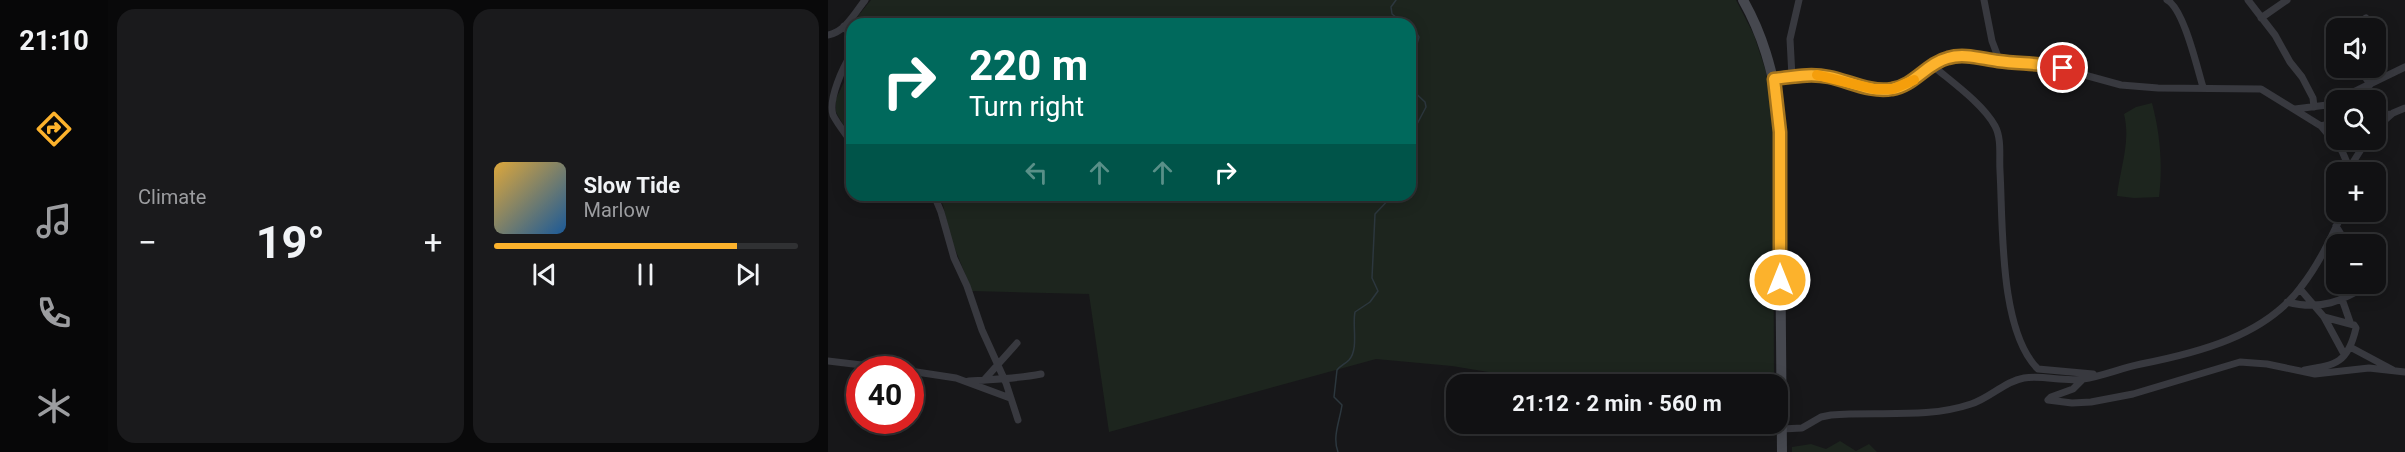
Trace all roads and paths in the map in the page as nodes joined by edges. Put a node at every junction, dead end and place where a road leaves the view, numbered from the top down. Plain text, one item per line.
1 (865, 0) edge
2 (1743, 0) edge
3 (1799, 0) edge
4 (1983, 0) edge
5 (2167, 0) edge
6 (2248, 0) edge
7 (2287, 0) edge
8 (850, 18) edge
9 (2261, 18) junction
10 (846, 22) edge
11 (843, 26) junction
12 (846, 30) edge
13 (828, 35) edge
14 (2000, 62) junction
15 (846, 63) edge
16 (1933, 66) junction
17 (2405, 67) edge
18 (1792, 77) junction
19 (2366, 78) edge
20 (1774, 79) junction
21 (2370, 85) junction
22 (2203, 87) junction
23 (2359, 90) edge
24 (2326, 105) edge
25 (2313, 107) junction
26 (2405, 108) edge
27 (2295, 109) junction
28 (2405, 112) edge
29 (2393, 113) junction
30 (2386, 114) edge
31 (2386, 119) edge
32 (2326, 125) edge
33 (2321, 126) junction
34 (846, 134) edge
35 (2347, 162) edge
36 (936, 201) edge
37 (2338, 222) edge
38 (2336, 226) junction
39 (2341, 234) edge
40 (2300, 289) junction
41 (2351, 294) edge
42 (2342, 299) junction
43 (2287, 303) junction
44 (2316, 307) junction
45 (2324, 317) junction
46 (2350, 322) junction
47 (1017, 343) dead end
48 (2350, 347) junction
49 (2344, 354) junction
50 (828, 361) edge
51 (846, 363) edge
52 (998, 364) junction
53 (2296, 371) junction
54 (2395, 371) junction
55 (2405, 372) edge
56 (924, 373) edge
57 (1041, 374) dead end
58 (1782, 374) edge
59 (2099, 375) junction
60 (1004, 379) junction
61 (2083, 379) junction
62 (984, 380) junction
63 (966, 382) junction
64 (1010, 398) junction
65 (1018, 420) dead end
66 (1788, 429) edge
67 (1782, 434) edge
68 (1782, 452) edge

1 - 8 street
2 - 20 street
3 - 18 street
4 - 14 street
5 - 22 street
6 - 9 street
7 - 9 street
9 - 25 street
10 - 11 street
11 - 12 street
11 - 13 street
14 - 16 street
14 - 22 street
15 - 34 street
16 - 18 street
16 - 59 street
17 - 21 street
18 - 20 street
19 - 21 street
20 - 58 street
21 - 23 street
22 - 27 street
24 - 25 street
25 - 27 street
26 - 29 street
27 - 33 street
28 - 29 street
29 - 30 street
29 - 31 street
32 - 33 street
33 - 35 street
36 - 52 street
37 - 38 street
38 - 39 street
38 - 40 street
40 - 43 street
40 - 44 street
41 - 42 street
42 - 44 street
42 - 46 street
43 - 44 street
43 - 59 street
44 - 45 street
45 - 46 street
45 - 49 street
46 - 48 street
47 - 52 street
48 - 49 street
48 - 54 street
49 - 53 street
50 - 51 street
52 - 60 street
52 - 62 street
53 - 54 street
53 - 61 street
54 - 55 street
56 - 63 street
57 - 60 street
59 - 61 street
60 - 62 street
60 - 64 street
61 - 66 street
62 - 63 street
63 - 64 street
64 - 65 street
67 - 68 street

